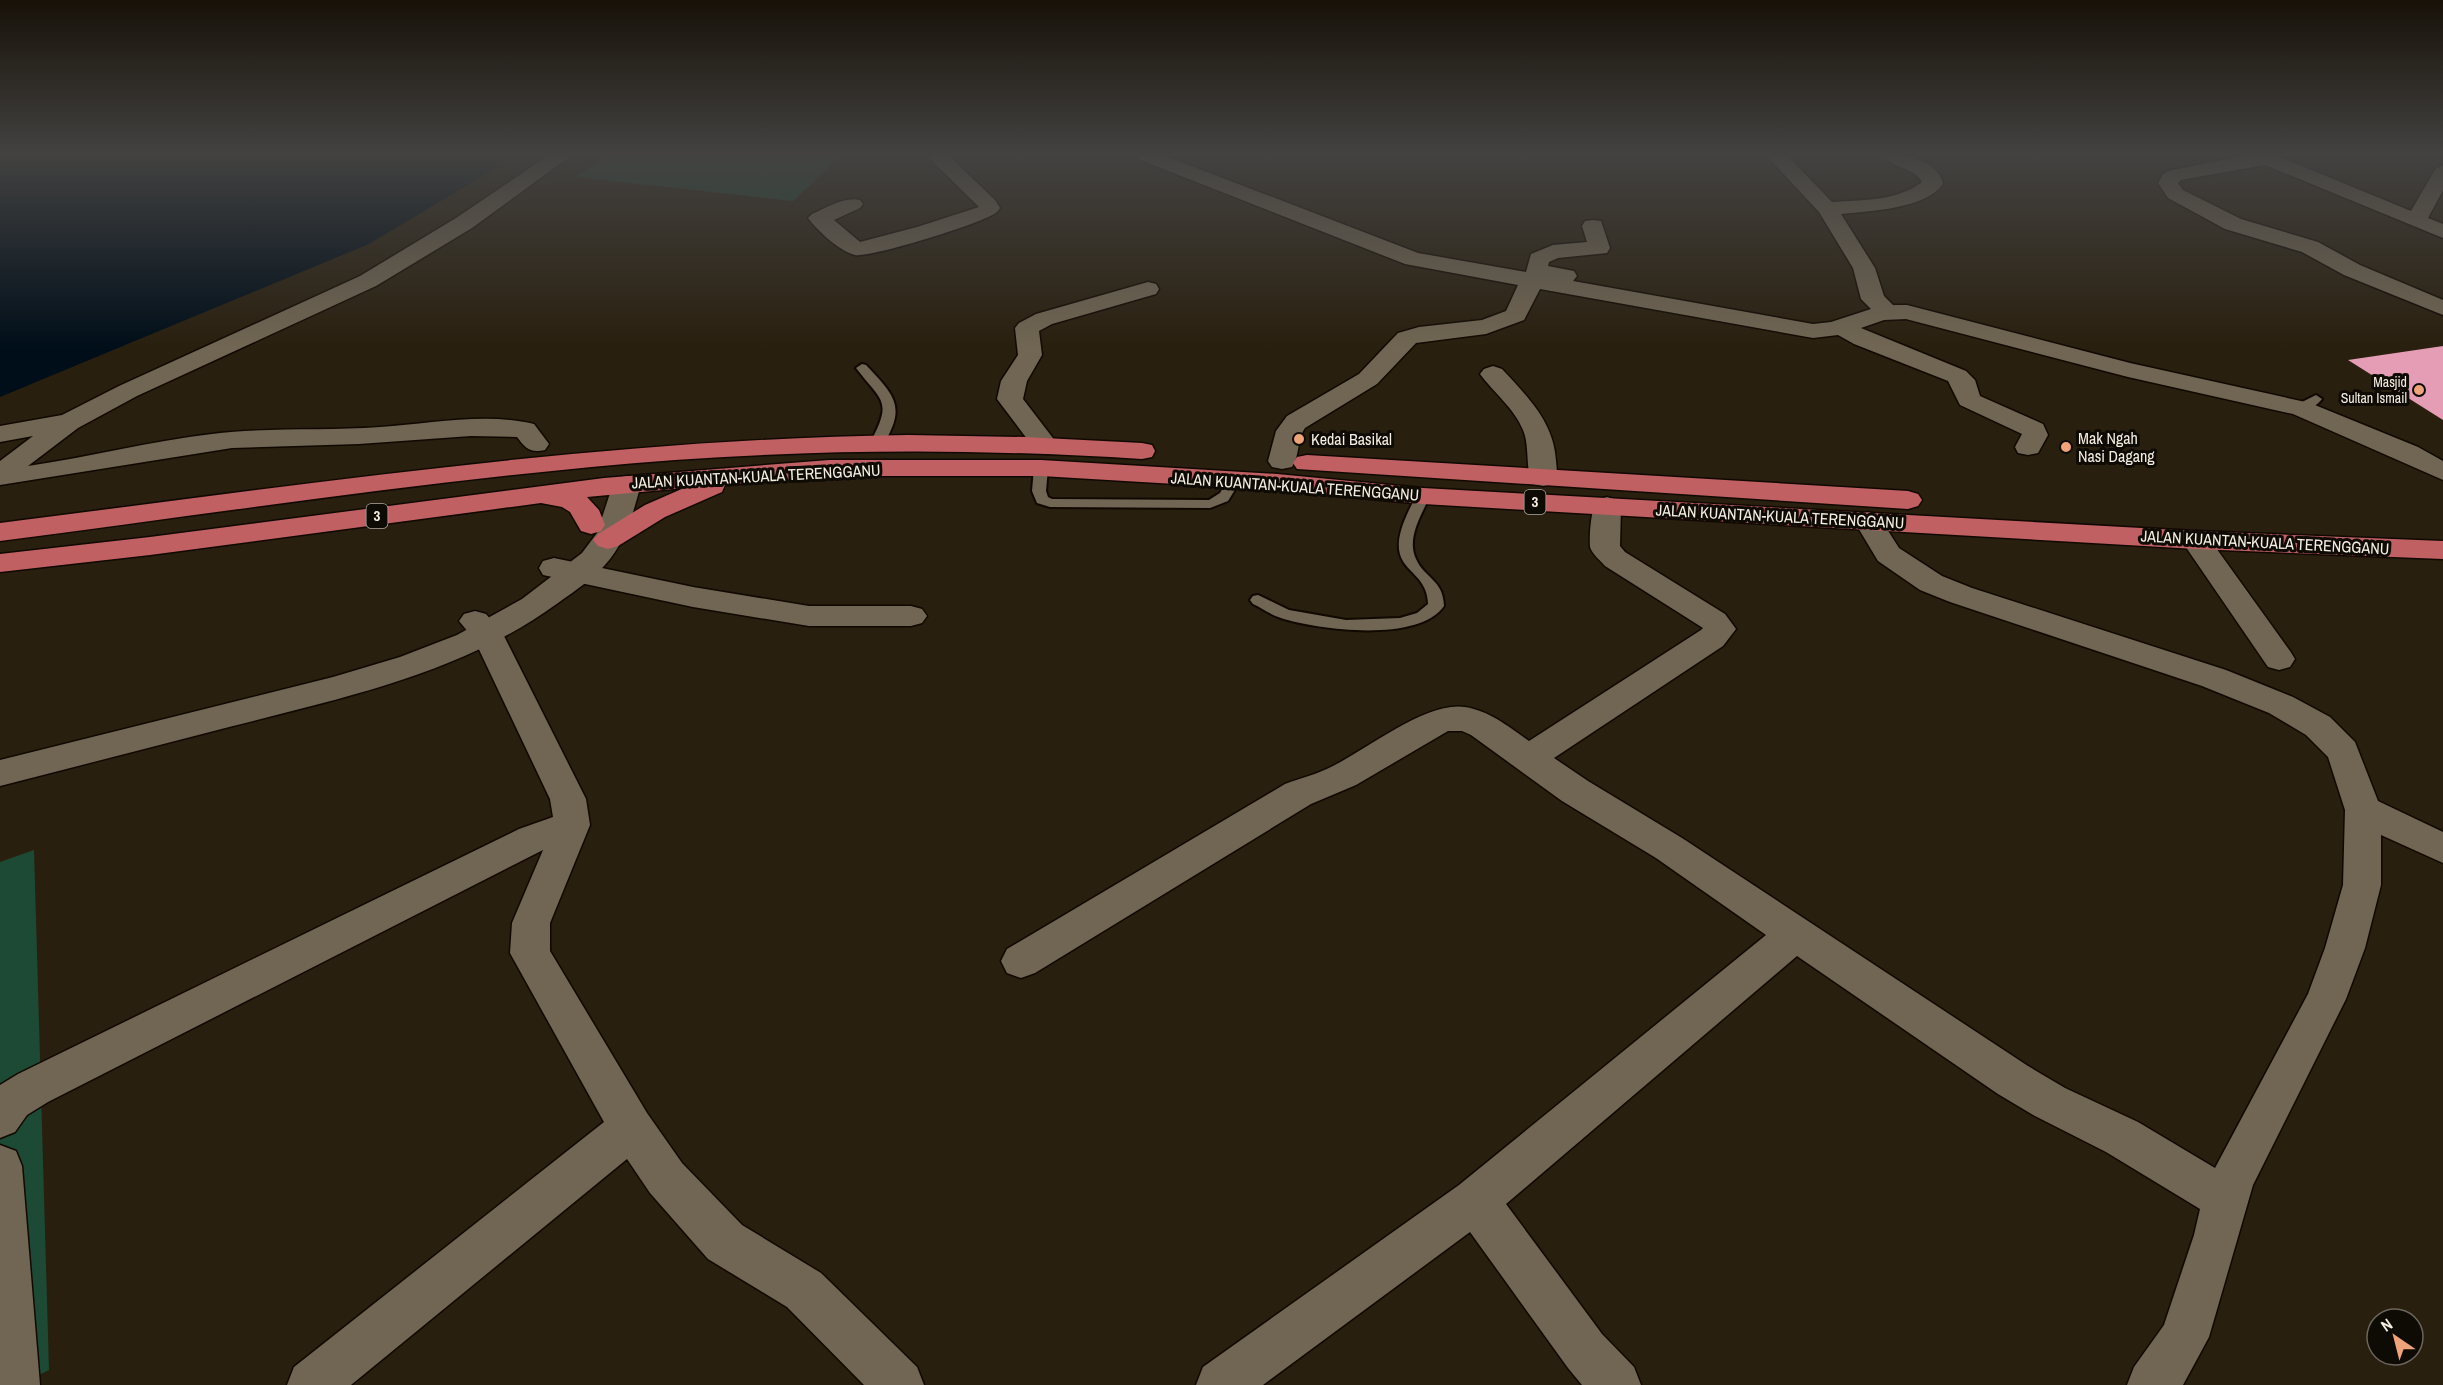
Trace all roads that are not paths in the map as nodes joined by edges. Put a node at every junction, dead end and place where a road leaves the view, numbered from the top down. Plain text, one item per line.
1 (470, 220) edge
2 (821, 220) edge
3 (963, 220) edge
4 (1310, 220) edge
5 (1834, 220) edge
6 (2225, 220) edge
7 (2416, 220) edge
8 (1593, 226) dead end
9 (2443, 232) edge
10 (1532, 280) junction
11 (1148, 289) dead end
12 (1881, 306) junction
13 (2443, 308) edge
14 (1842, 326) junction
15 (862, 368) dead end
16 (1493, 374) dead end
17 (2309, 404) junction
18 (69, 422) junction
19 (0, 434) edge
20 (536, 444) dead end
21 (876, 445) junction
22 (2028, 447) dead end
23 (676, 452) junction
24 (2443, 454) edge
25 (1043, 457) junction
26 (1282, 461) junction
27 (562, 462) junction
28 (2443, 472) edge
29 (742, 475) junction
30 (0, 476) edge
31 (1543, 478) junction
32 (616, 482) junction
33 (539, 494) junction
34 (1423, 496) junction
35 (1640, 496) junction
36 (1607, 506) junction
37 (1868, 521) junction
38 (2443, 529) edge
39 (0, 532) edge
40 (599, 533) junction
41 (2196, 540) junction
42 (2443, 550) edge
43 (0, 563) edge
44 (567, 570) junction
45 (1258, 600) dead end
46 (911, 616) dead end
47 (481, 628) junction
48 (2279, 659) dead end
49 (0, 753) edge
50 (1528, 758) junction
51 (0, 773) edge
52 (2362, 810) junction
53 (572, 825) junction
54 (2443, 848) edge
55 (1795, 934) junction
56 (1021, 961) dead end
57 (0, 1118) edge
58 (632, 1128) junction
59 (0, 1166) edge
60 (2225, 1199) junction
61 (1475, 1201) junction
62 (15, 1385) edge
63 (312, 1385) edge
64 (899, 1385) edge
65 (1221, 1385) edge
66 (1616, 1385) edge
67 (2152, 1385) edge

1 - 18 street
2 - 3 street
4 - 10 street
5 - 12 street
6 - 13 street
7 - 9 street
8 - 12 street
10 - 14 street
10 - 26 street
11 - 25 street
12 - 14 street
12 - 17 street
14 - 22 street
15 - 21 lane
16 - 31 street
17 - 24 street
17 - 28 street
18 - 19 street
18 - 30 street
20 - 30 street
21 - 23 highway, JALAN KUANTAN-KUALA TERENGGANU / 3
21 - 25 highway, JALAN KUANTAN-KUALA TERENGGANU / 3
23 - 27 highway, JALAN KUANTAN-KUALA TERENGGANU / 3
23 - 32 highway
25 - 26 highway, JALAN KUANTAN-KUALA TERENGGANU / 3
25 - 29 highway, JALAN KUANTAN-KUALA TERENGGANU / 3
25 - 34 highway, JALAN KUANTAN-KUALA TERENGGANU / 3
26 - 31 highway, JALAN KUANTAN-KUALA TERENGGANU / 3
27 - 32 highway
27 - 39 highway, JALAN KUANTAN-KUALA TERENGGANU / 3
29 - 32 highway, JALAN KUANTAN-KUALA TERENGGANU / 3
29 - 40 highway
31 - 35 highway, JALAN KUANTAN-KUALA TERENGGANU / 3
32 - 33 highway, JALAN KUANTAN-KUALA TERENGGANU / 3
32 - 40 street
33 - 40 highway
33 - 43 highway, JALAN KUANTAN-KUALA TERENGGANU / 3
34 - 36 highway, JALAN KUANTAN-KUALA TERENGGANU / 3
34 - 45 lane
35 - 36 highway, JALAN KUANTAN-KUALA TERENGGANU / 3
35 - 37 highway, JALAN KUANTAN-KUALA TERENGGANU / 3
35 - 38 highway, JALAN KUANTAN-KUALA TERENGGANU / 3
36 - 50 street
37 - 41 highway, JALAN KUANTAN-KUALA TERENGGANU / 3
37 - 52 street
40 - 44 street
41 - 42 highway, JALAN KUANTAN-KUALA TERENGGANU / 3
41 - 48 street
44 - 46 street
44 - 47 street
47 - 49 street
47 - 51 street
47 - 53 street
50 - 55 street
50 - 56 street
52 - 54 street
52 - 60 street
53 - 57 street
53 - 58 street
55 - 60 street
55 - 61 street
58 - 63 street
58 - 64 street
59 - 62 street
60 - 67 street
61 - 65 street
61 - 66 street

